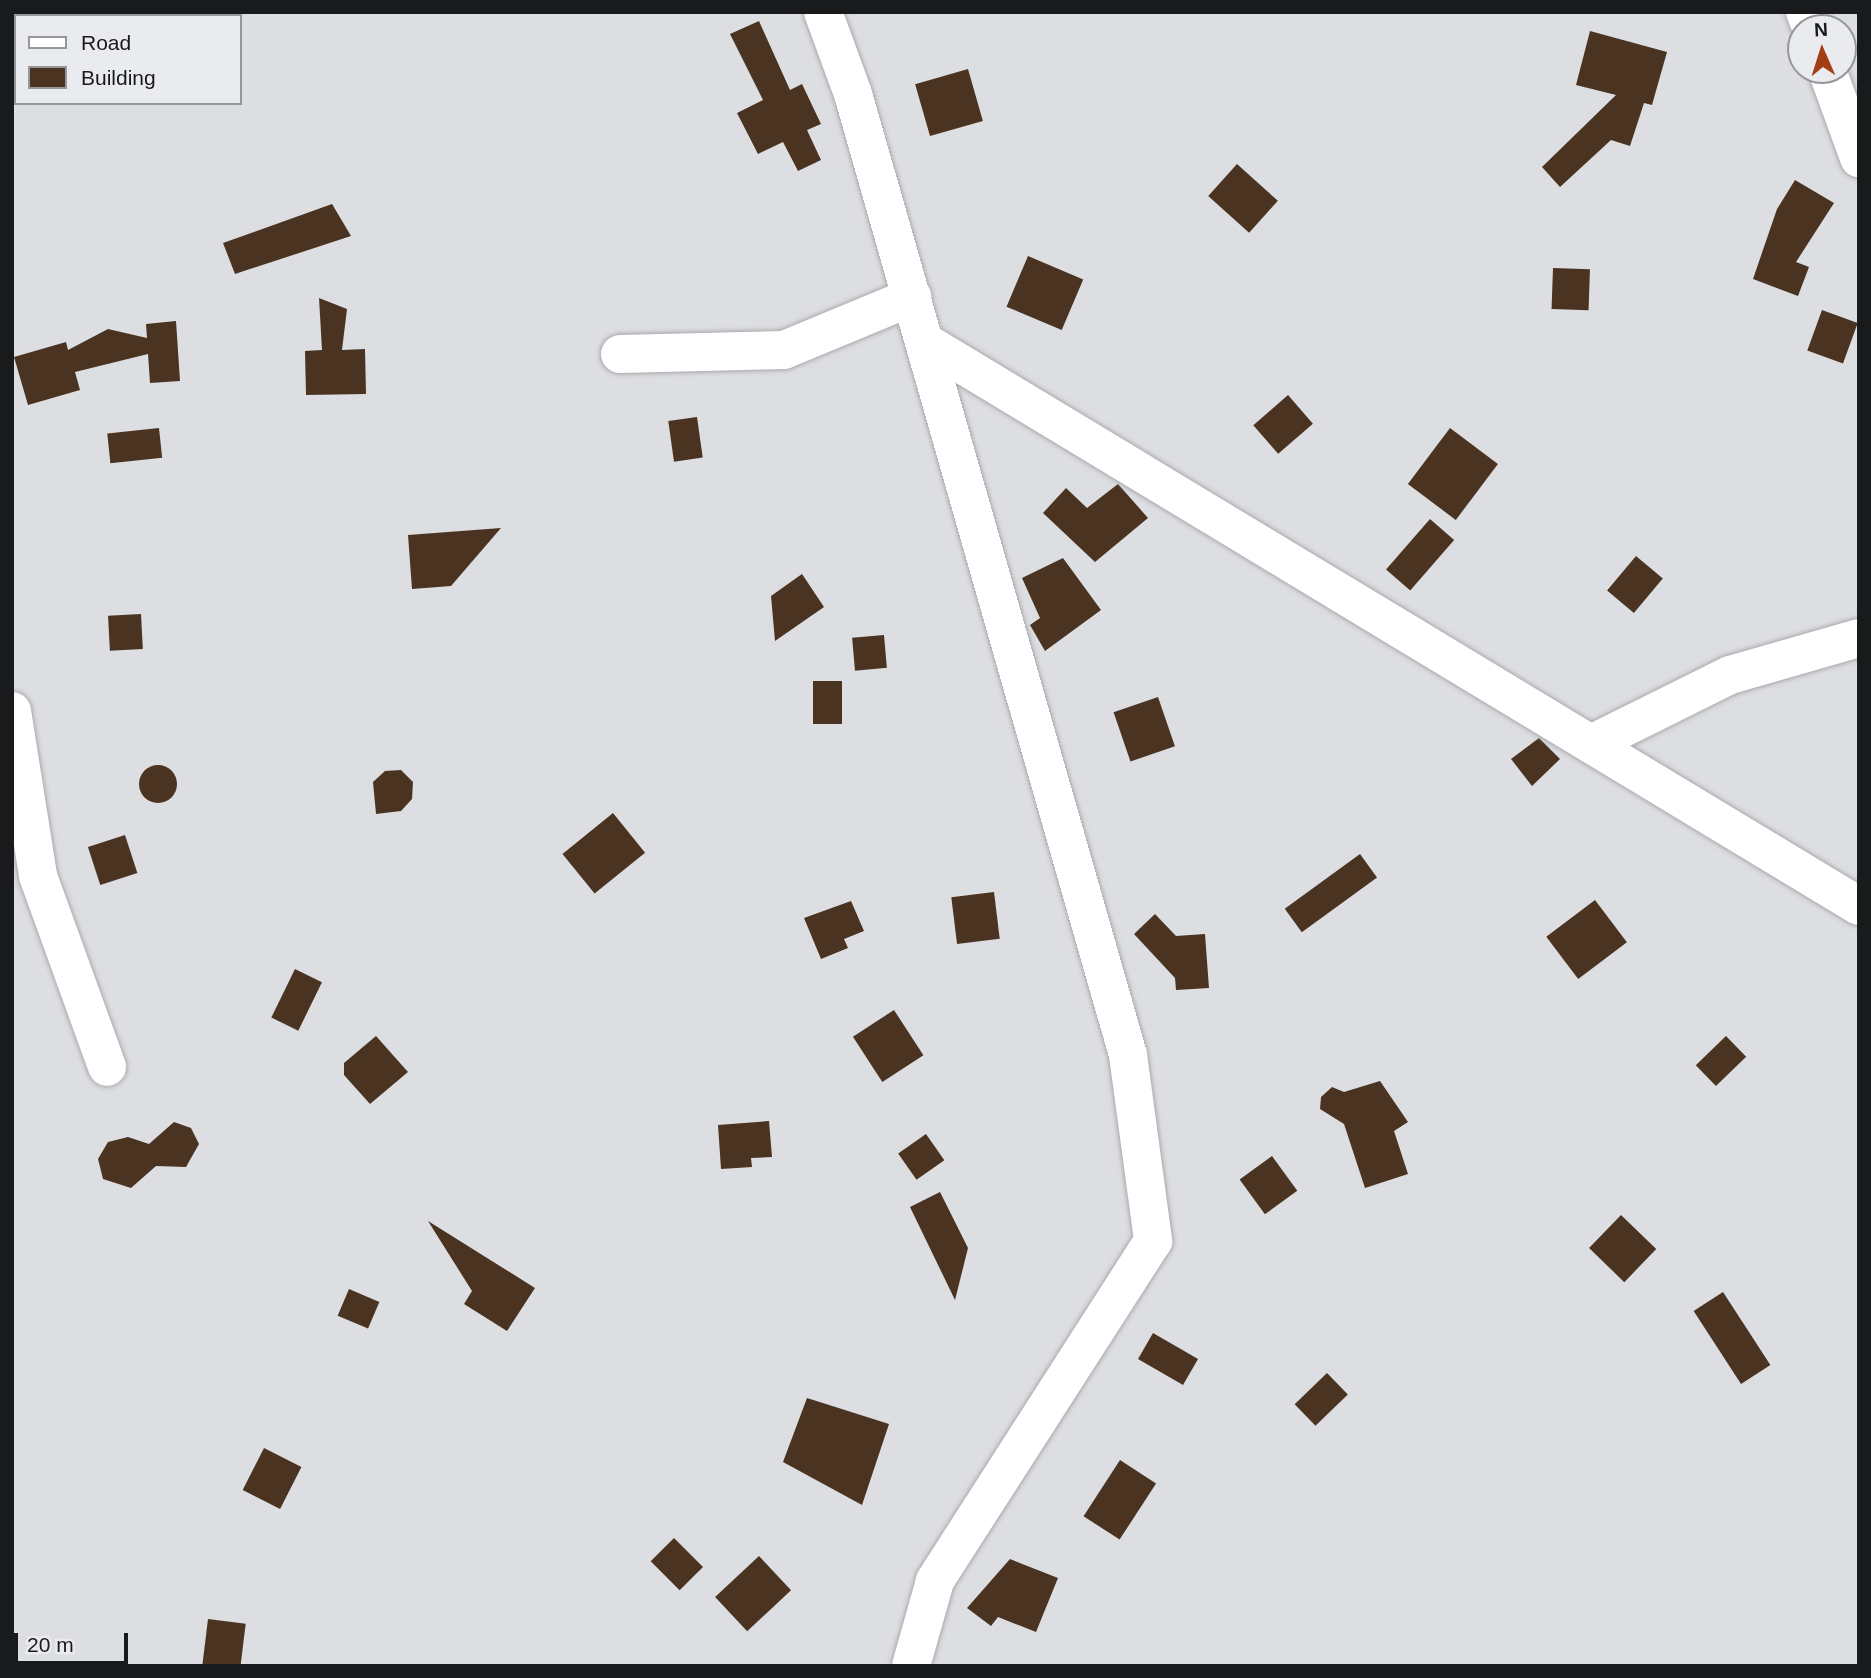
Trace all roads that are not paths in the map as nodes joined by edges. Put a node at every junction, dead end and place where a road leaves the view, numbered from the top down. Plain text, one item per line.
1 (823, 12) edge
2 (1831, 84) edge
3 (1859, 158) edge
4 (912, 297) junction
5 (925, 342) junction
6 (620, 354) dead end
7 (1859, 638) edge
8 (12, 710) edge
9 (1591, 744) junction
10 (1859, 906) edge
11 (107, 1067) dead end
12 (911, 1666) edge

1 - 4 street
2 - 3 street
4 - 5 street
4 - 6 street
5 - 9 street
5 - 12 street
7 - 9 street
8 - 11 street
9 - 10 street

